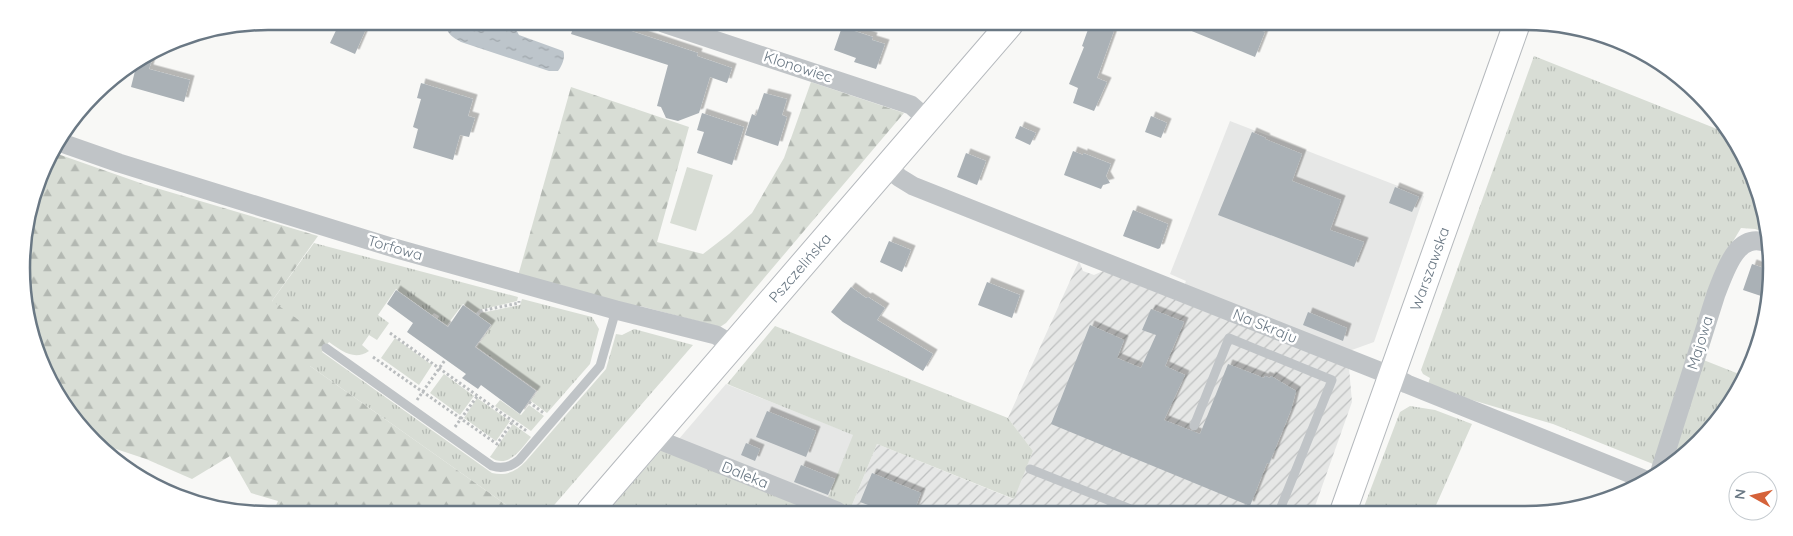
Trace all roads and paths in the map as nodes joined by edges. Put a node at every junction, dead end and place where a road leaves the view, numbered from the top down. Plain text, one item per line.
1 (685, 30) edge
2 (1005, 30) edge
3 (1515, 30) edge
4 (928, 120) junction
5 (65, 144) edge
6 (887, 168) junction
7 (1761, 241) edge
8 (523, 283) junction
9 (616, 310) junction
10 (477, 315) dead end
11 (390, 333) dead end
12 (734, 345) junction
13 (326, 348) dead end
14 (373, 357) dead end
15 (445, 360) dead end
16 (440, 368) junction
17 (1392, 376) junction
18 (423, 391) junction
19 (478, 395) junction
20 (529, 402) dead end
21 (411, 408) junction
22 (461, 418) junction
23 (513, 421) junction
24 (542, 422) dead end
25 (1194, 426) dead end
26 (532, 434) dead end
27 (449, 435) junction
28 (654, 438) junction
29 (1663, 462) edge
30 (1030, 469) dead end
31 (1638, 477) edge
32 (594, 506) edge
33 (824, 506) edge
34 (1123, 506) edge
35 (1281, 506) edge
36 (1346, 506) edge

1 - 4 street, Klonowiec
2 - 4 main road, Pszczelińska
3 - 17 main road, Warszawska
4 - 6 main road, Pszczelińska
5 - 8 street, Torfowa
6 - 12 main road, Pszczelińska
6 - 17 street, Na Skraju
7 - 29 street, Majowa
8 - 9 street, Torfowa
8 - 10 path
9 - 12 street, Torfowa
9 - 27 lane
11 - 16 path
12 - 28 main road, Pszczelińska
13 - 21 lane
14 - 18 path
15 - 16 path
16 - 18 path
16 - 19 path
17 - 31 street, Na Skraju
17 - 36 main road, Warszawska
18 - 21 path
18 - 22 path
19 - 22 path
19 - 23 path
20 - 24 path
21 - 27 lane
22 - 23 path
22 - 27 path
23 - 26 path
25 - 35 lane
28 - 32 main road, Pszczelińska
28 - 33 street, Daleka
30 - 34 lane

